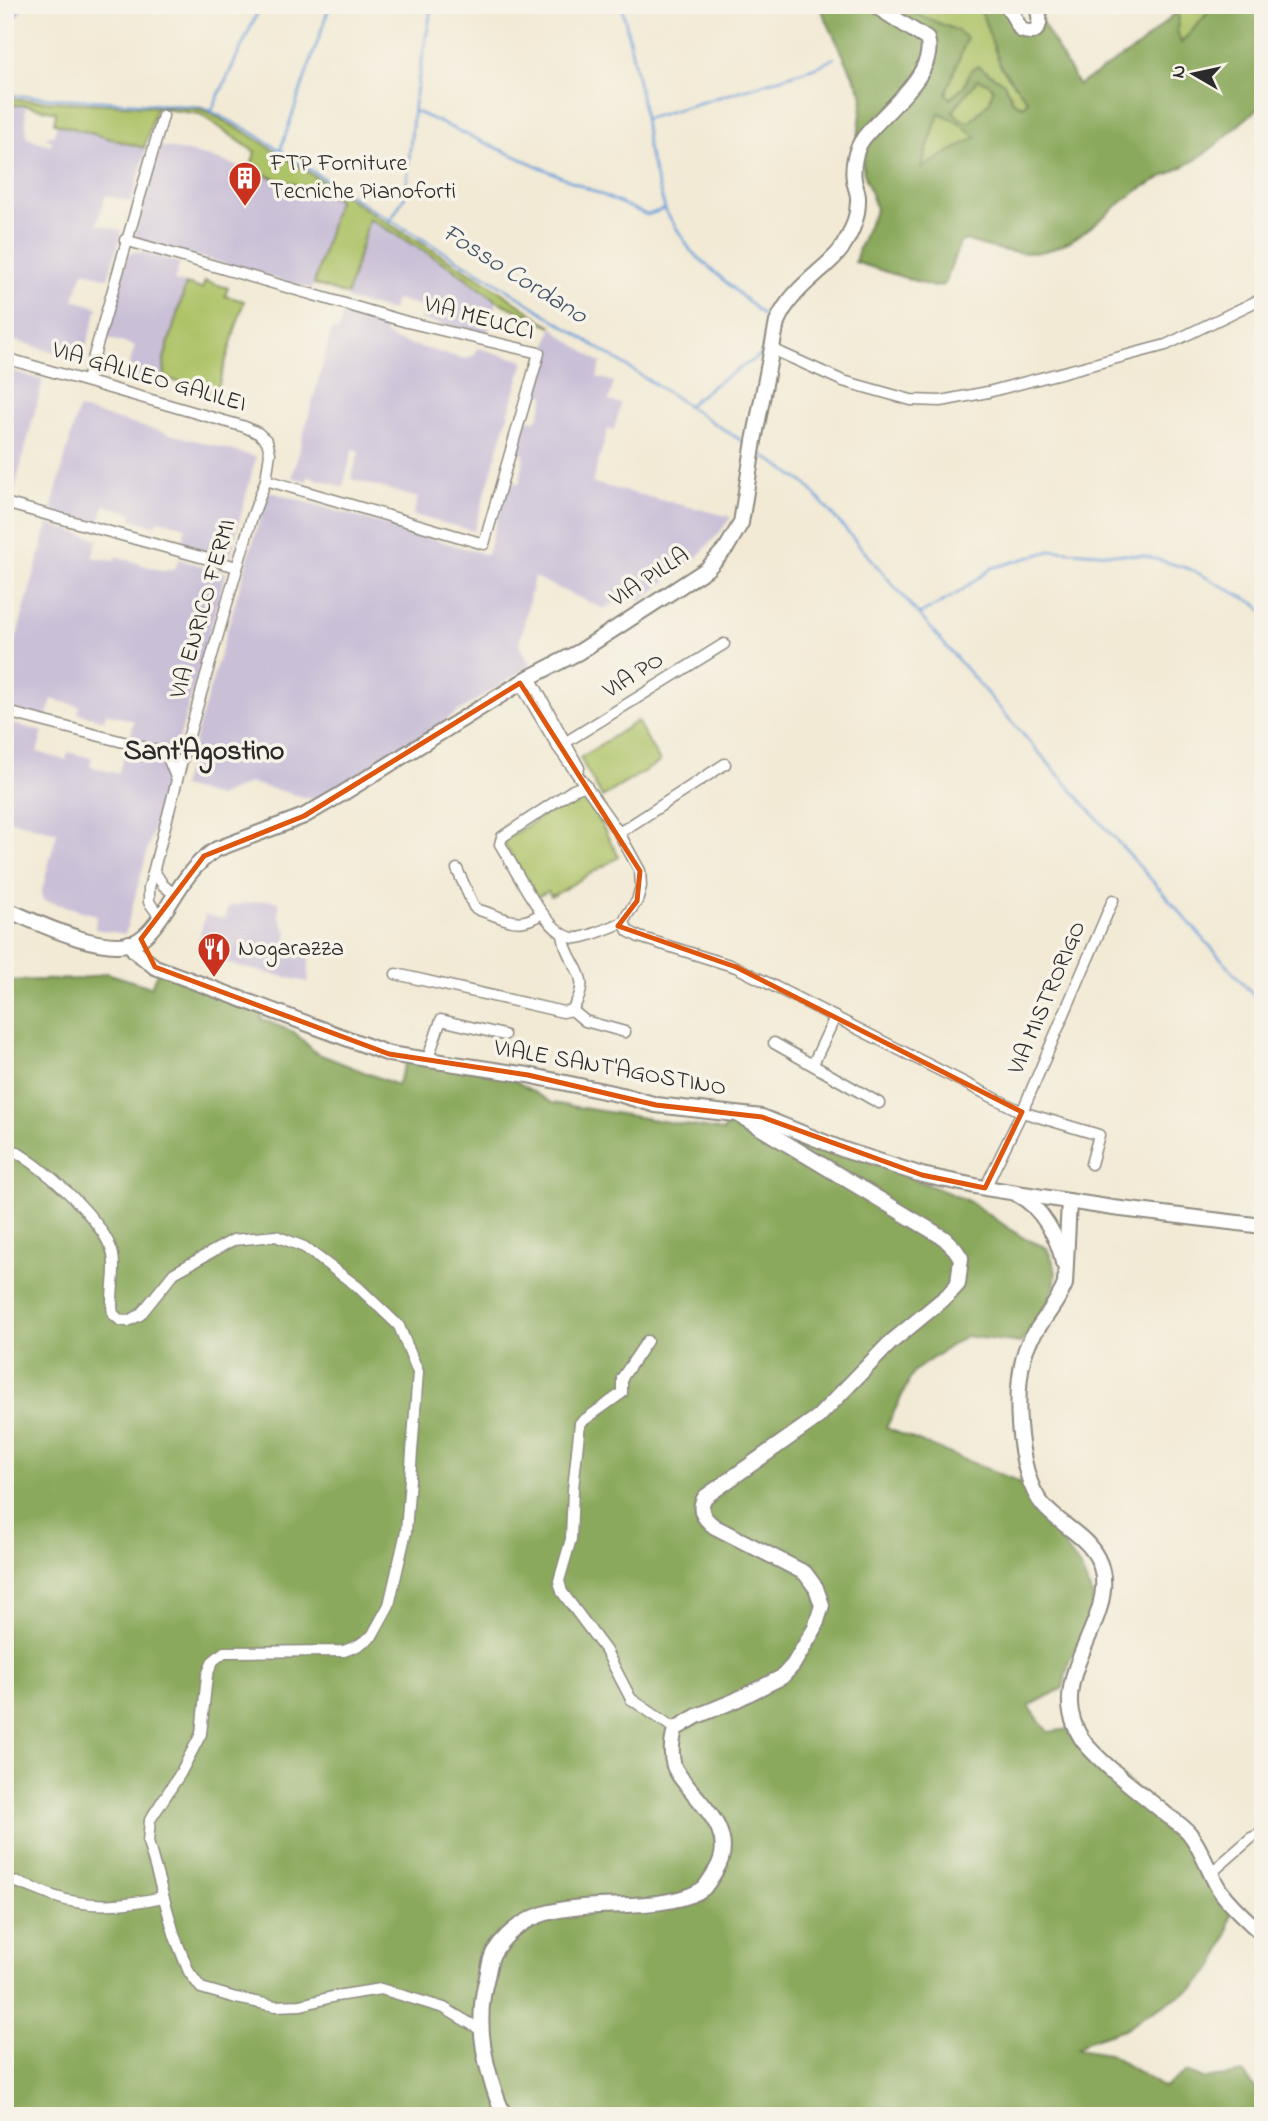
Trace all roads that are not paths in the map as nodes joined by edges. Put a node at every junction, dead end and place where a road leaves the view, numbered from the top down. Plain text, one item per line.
1 (874, 5) edge
2 (1007, 5) edge
3 (1036, 5) edge
4 (163, 116) dead end
5 (125, 240) junction
6 (1263, 298) edge
7 (772, 349) junction
8 (5, 358) edge
9 (86, 380) junction
10 (270, 453) joint
11 (266, 480) junction
12 (5, 503) edge
13 (237, 567) junction
14 (724, 644) dead end
15 (525, 680) junction
16 (7, 712) dead end
17 (562, 745) junction
18 (725, 764) dead end
19 (177, 778) junction
20 (586, 785) junction
21 (619, 833) junction
22 (457, 869) dead end
23 (154, 871) junction
24 (1113, 900) dead end
25 (167, 906) junction
26 (5, 909) edge
27 (542, 912) junction
28 (624, 922) junction
29 (563, 935) junction
30 (135, 941) junction
31 (396, 974) dead end
32 (572, 1010) junction
33 (835, 1017) junction
34 (625, 1032) dead end
35 (504, 1035) dead end
36 (774, 1043) dead end
37 (427, 1061) junction
38 (813, 1065) junction
39 (879, 1103) dead end
40 (1022, 1112) junction
41 (739, 1115) junction
42 (5, 1146) edge
43 (1091, 1164) dead end
44 (985, 1188) junction
45 (1010, 1191) junction
46 (1069, 1201) junction
47 (1263, 1226) edge
48 (1061, 1294) junction
49 (647, 1341) dead end
50 (675, 1729) junction
51 (1263, 1833) edge
52 (1210, 1873) junction
53 (5, 1879) edge
54 (163, 1897) junction
55 (1263, 1935) edge
56 (481, 2030) junction
57 (504, 2116) edge

1 - 7 street, VIA PILLA
2 - 3 street
4 - 5 street
5 - 9 street
5 - 11 street, VIA MEUCCI
6 - 7 street
7 - 15 street, VIA PILLA
8 - 9 street, VIA GALILEO GALILEI
9 - 10 street, VIA GALILEO GALILEI
10 - 11 street, VIA ENRICO FERMI
11 - 13 street, VIA ENRICO FERMI
12 - 13 street
13 - 19 street, VIA ENRICO FERMI
14 - 17 street, VIA PO
15 - 17 street
15 - 25 street, VIA PILLA
16 - 19 street
17 - 20 street
18 - 21 street
19 - 23 street, VIA ENRICO FERMI
20 - 21 street
20 - 27 street
21 - 28 street
22 - 27 street
23 - 25 street
23 - 25 street, VIA ENRICO FERMI
24 - 40 street, VIA MISTRORIGO
25 - 30 street, VIA PILLA
26 - 30 street
27 - 29 street
28 - 29 street
28 - 33 street, VIA MISTRORIGO
29 - 32 street
30 - 37 street, VIALE SANT'AGOSTINO
31 - 32 street
32 - 34 street
33 - 38 street
33 - 40 street, VIA MISTRORIGO
35 - 37 street
36 - 38 street
37 - 41 street, VIALE SANT'AGOSTINO
38 - 39 street
40 - 43 street
40 - 44 street, VIA MISTRORIGO
41 - 44 street, VIALE SANT'AGOSTINO
41 - 50 street
42 - 54 street
44 - 45 street, VIALE SANT'AGOSTINO
45 - 46 street, VIALE SANT'AGOSTINO
45 - 48 street
46 - 47 street, VIALE SANT'AGOSTINO
46 - 48 street
48 - 52 street
49 - 50 street
50 - 56 street
51 - 52 street
52 - 55 street
53 - 54 street
54 - 56 street
56 - 57 street

